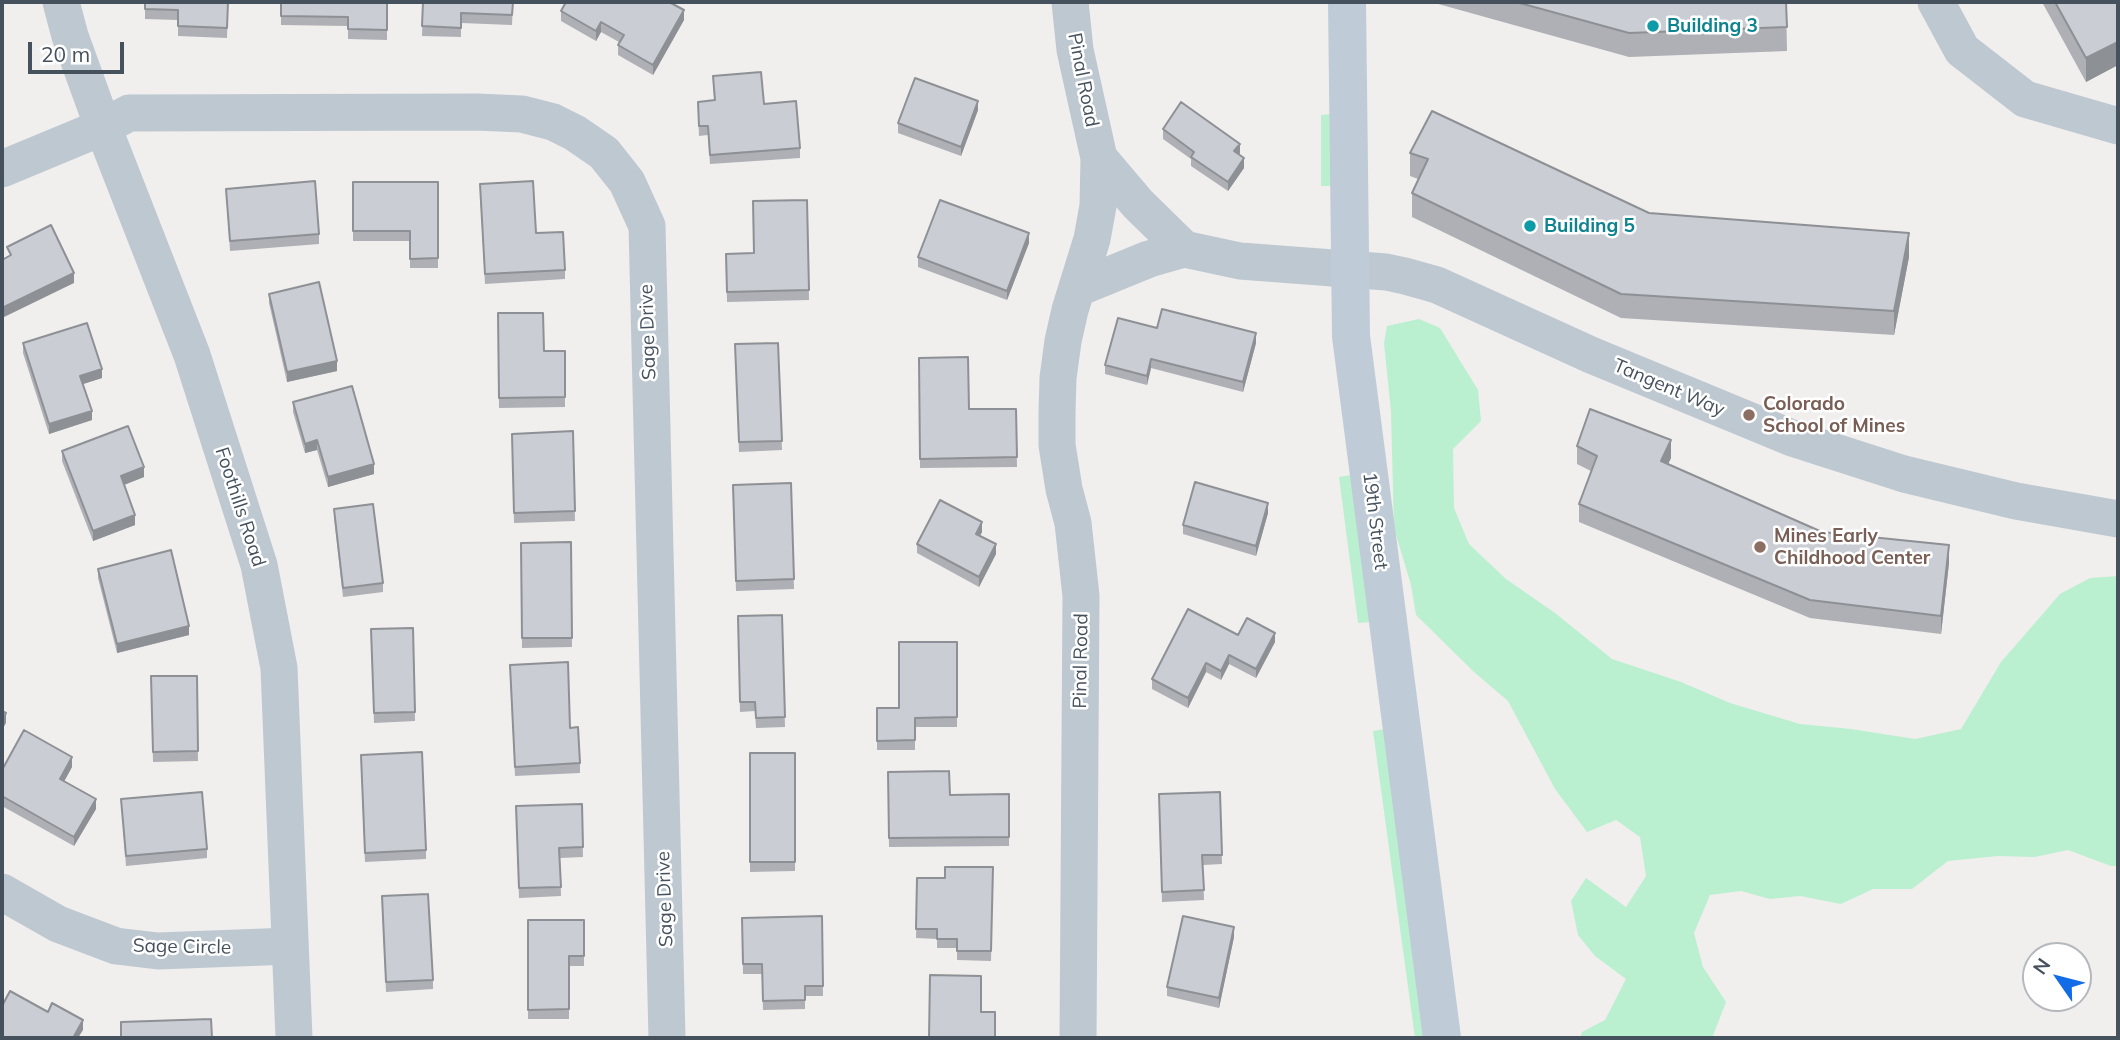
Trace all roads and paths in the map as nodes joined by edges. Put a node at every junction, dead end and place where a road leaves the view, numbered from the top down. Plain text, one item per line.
1 (61, 2) edge
2 (1070, 2) edge
3 (1347, 2) edge
4 (1936, 2) edge
5 (103, 127) junction
6 (2118, 127) edge
7 (1099, 158) junction
8 (2, 169) edge
9 (1184, 249) junction
10 (1349, 269) junction
11 (1078, 288) junction
12 (2118, 519) edge
13 (2, 892) edge
14 (290, 946) junction
15 (294, 1038) edge
16 (667, 1038) edge
17 (1078, 1038) edge
18 (1442, 1038) edge

1 - 5 street, Foothills Road
2 - 7 street, Pinal Road
3 - 10 street, 19th Street
4 - 6 street
5 - 8 street
5 - 14 street, Foothills Road
5 - 16 street, Sage Drive
7 - 9 street, Pinal Road
7 - 11 street, Pinal Road
9 - 10 street
9 - 11 street
10 - 12 street, Tangent Way
10 - 18 street, 19th Street
11 - 17 street, Pinal Road
13 - 14 street, Sage Circle
14 - 15 street, Foothills Road

